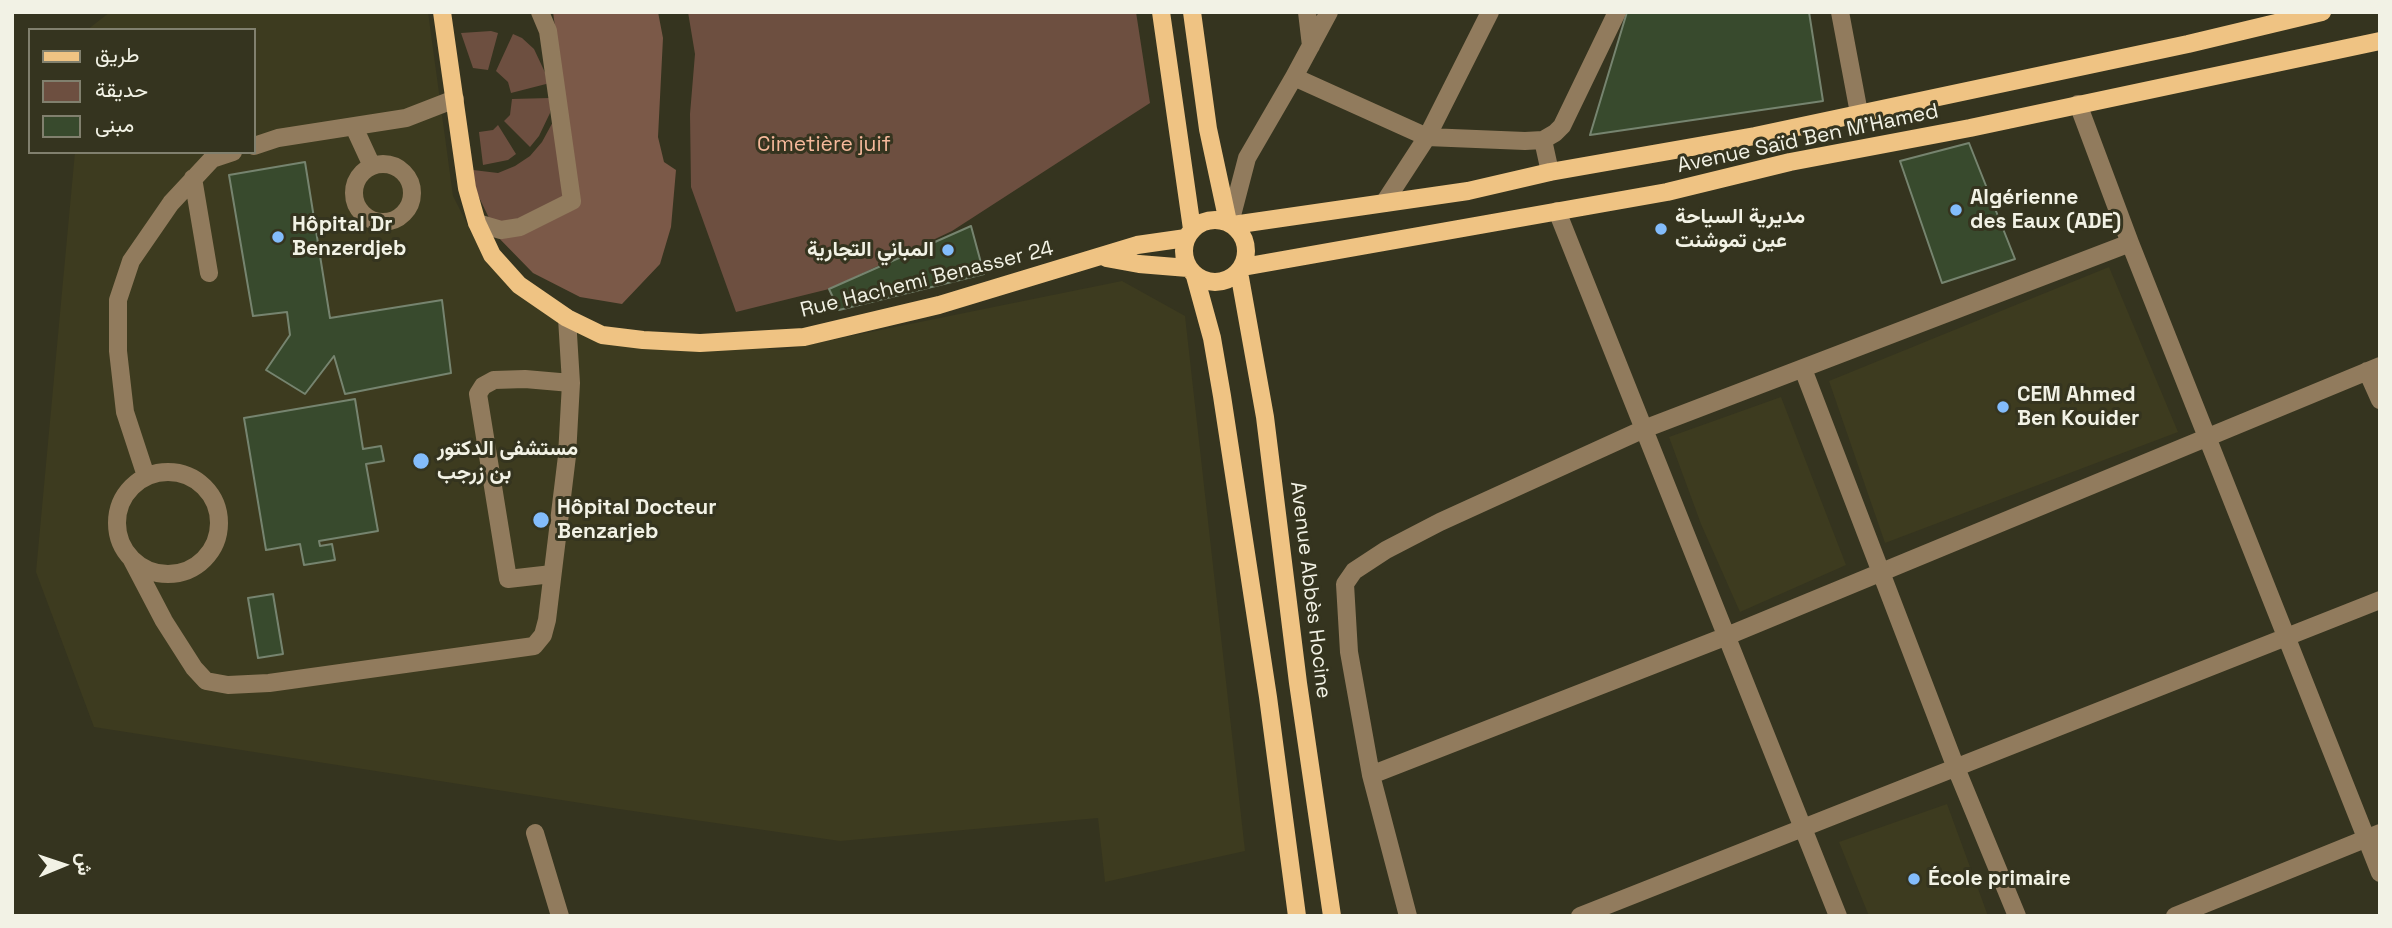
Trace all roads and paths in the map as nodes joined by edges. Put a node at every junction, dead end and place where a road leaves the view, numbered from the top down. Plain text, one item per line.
1 (442, 12) edge
2 (540, 12) edge
3 (1161, 12) edge
4 (1192, 12) edge
5 (1307, 12) edge
6 (1329, 12) edge
7 (1490, 12) edge
8 (1617, 12) edge
9 (1840, 12) edge
10 (2322, 12) edge
11 (2380, 41) edge
12 (1311, 46) junction
13 (1294, 77) junction
14 (455, 99) junction
15 (2078, 104) junction
16 (1859, 113) junction
17 (354, 127) junction
18 (1427, 137) junction
19 (1543, 140) junction
20 (256, 145) edge
21 (227, 154) edge
22 (372, 166) dead end
23 (1550, 172) junction
24 (193, 178) junction
25 (1384, 203) junction
26 (1557, 211) junction
27 (477, 223) junction
28 (1230, 224) junction
29 (1189, 234) junction
30 (2130, 243) junction
31 (1103, 257) junction
32 (1241, 269) junction
33 (1192, 272) junction
34 (209, 273) dead end
35 (567, 318) junction
36 (1803, 369) junction
37 (2374, 369) edge
38 (571, 383) junction
39 (2380, 400) edge
40 (1644, 429) junction
41 (2207, 437) junction
42 (146, 476) junction
43 (131, 558) junction
44 (1880, 572) junction
45 (552, 574) junction
46 (2380, 600) edge
47 (1727, 636) junction
48 (2286, 638) junction
49 (1956, 768) junction
50 (1371, 775) junction
51 (1803, 828) junction
52 (535, 833) dead end
53 (2373, 836) edge
54 (2380, 873) edge
55 (560, 916) edge
56 (1297, 916) edge
57 (1332, 916) edge
58 (1408, 916) edge
59 (1580, 916) edge
60 (1838, 916) edge
61 (2017, 916) edge
62 (2175, 916) edge

1 - 14 main road, Rue Hachemi Benasser 24
2 - 27 street
3 - 29 main road
4 - 28 main road
5 - 12 street
6 - 12 street
7 - 18 street
8 - 19 street
9 - 16 street
10 - 16 main road, Avenue Saïd Ben M'Hamed
11 - 15 main road, Avenue Saïd Ben M'Hamed
12 - 13 street
13 - 18 street
13 - 28 street
14 - 17 street
14 - 27 main road, Rue Hachemi Benasser 24
15 - 26 main road, Avenue Saïd Ben M'Hamed
15 - 30 street
16 - 23 main road, Avenue Saïd Ben M'Hamed
17 - 20 street
17 - 22 street
18 - 19 street
18 - 25 street
19 - 23 street
21 - 24 street
23 - 25 main road, Avenue Saïd Ben M'Hamed
24 - 34 street
24 - 42 street
25 - 28 main road, Avenue Saïd Ben M'Hamed
26 - 32 main road, Avenue Saïd Ben M'Hamed
26 - 40 street
27 - 35 main road, Rue Hachemi Benasser 24
28 - 29 main road
28 - 32 main road
29 - 31 main road, Rue Hachemi Benasser 24
29 - 33 main road
30 - 36 street
30 - 41 street
31 - 33 main road
31 - 35 main road, Rue Hachemi Benasser 24
32 - 33 main road
32 - 57 main road, Avenue Abbès Hocine
33 - 56 main road
35 - 38 street
36 - 40 street
36 - 44 street
37 - 39 street
37 - 41 street
38 - 45 street
38 - 45 street
40 - 47 street
40 - 50 street
41 - 44 street
41 - 48 street
42 - 43 street
42 - 43 street
43 - 45 street
44 - 47 street
44 - 49 street
46 - 48 street
47 - 50 street
47 - 51 street
48 - 49 street
48 - 53 street
49 - 51 street
49 - 61 street
50 - 58 street
51 - 59 street
51 - 60 street
52 - 55 street
53 - 54 street
53 - 62 street

